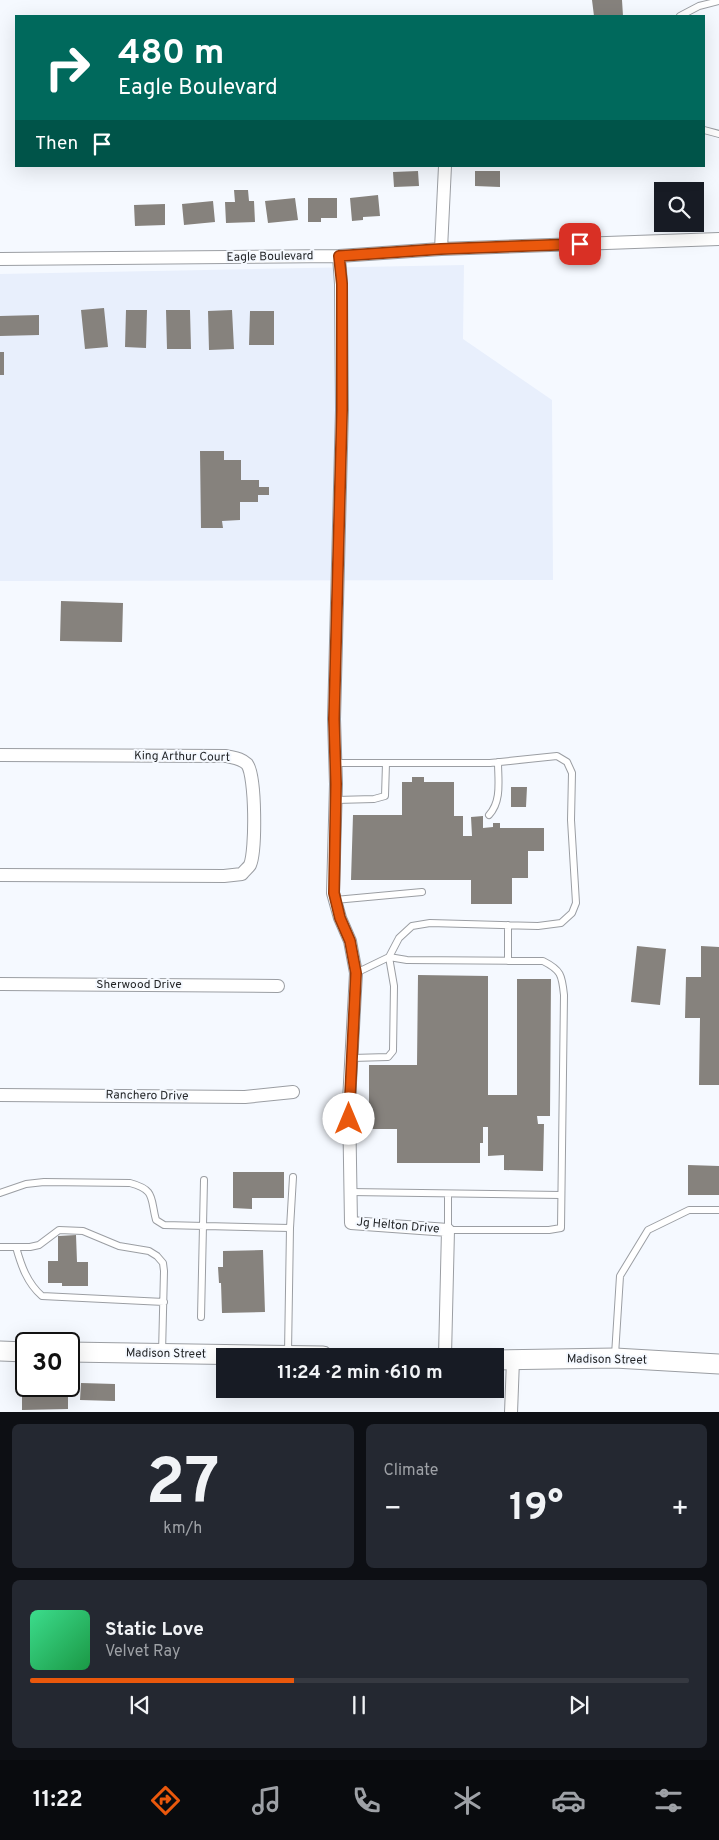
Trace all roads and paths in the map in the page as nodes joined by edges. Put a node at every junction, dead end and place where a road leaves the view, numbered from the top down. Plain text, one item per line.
1 (719, 1) edge
2 (682, 15) edge
3 (705, 130) edge
4 (719, 134) edge
5 (445, 167) edge
6 (719, 239) edge
7 (441, 249) junction
8 (339, 256) junction
9 (0, 259) edge
10 (0, 755) edge
11 (498, 762) junction
12 (336, 763) junction
13 (386, 763) junction
14 (336, 800) junction
15 (488, 815) dead end
16 (0, 875) edge
17 (422, 892) dead end
18 (335, 900) junction
19 (508, 925) junction
20 (389, 957) junction
21 (508, 961) junction
22 (356, 973) junction
23 (0, 984) edge
24 (278, 986) dead end
25 (352, 1058) junction
26 (293, 1092) dead end
27 (0, 1095) edge
28 (293, 1177) dead end
29 (204, 1180) dead end
30 (350, 1192) junction
31 (0, 1193) edge
32 (448, 1194) junction
33 (561, 1195) junction
34 (719, 1210) edge
35 (203, 1226) junction
36 (290, 1228) junction
37 (448, 1230) junction
38 (16, 1247) junction
39 (0, 1248) edge
40 (164, 1302) junction
41 (201, 1317) dead end
42 (288, 1348) edge
43 (445, 1348) edge
44 (0, 1351) edge
45 (15, 1352) edge
46 (80, 1352) edge
47 (162, 1354) junction
48 (216, 1355) edge
49 (614, 1358) junction
50 (504, 1360) edge
51 (719, 1364) edge
52 (512, 1412) edge

1 - 2 lane
3 - 4 lane
5 - 7 street
6 - 7 street, Eagle Boulevard
7 - 8 street, Eagle Boulevard
8 - 9 street, Eagle Boulevard
8 - 12 street, Jg Helton Drive
10 - 16 street, King Arthur Court
11 - 13 lane
11 - 15 lane
11 - 19 lane
12 - 13 lane
12 - 14 street, Jg Helton Drive
13 - 14 lane
14 - 18 street, Jg Helton Drive
17 - 18 lane
18 - 22 street, Jg Helton Drive
19 - 20 lane
19 - 21 lane
20 - 21 lane
20 - 22 lane
20 - 25 lane
21 - 33 lane
22 - 25 street, Jg Helton Drive
23 - 24 street, Sherwood Drive
25 - 30 street, Jg Helton Drive
26 - 27 street, Ranchero Drive
28 - 36 lane
29 - 35 lane
30 - 32 lane
30 - 37 street, Jg Helton Drive
31 - 35 lane
32 - 33 lane
32 - 37 lane
33 - 37 lane
34 - 49 lane
35 - 36 lane
35 - 41 lane
36 - 42 lane
37 - 43 street, Jg Helton Drive
38 - 39 lane
38 - 40 lane
38 - 40 lane
40 - 47 lane
44 - 45 main road
46 - 47 main road, Madison Street
47 - 48 main road, Madison Street
49 - 50 main road, Madison Street
49 - 51 main road, Madison Street
50 - 52 street

